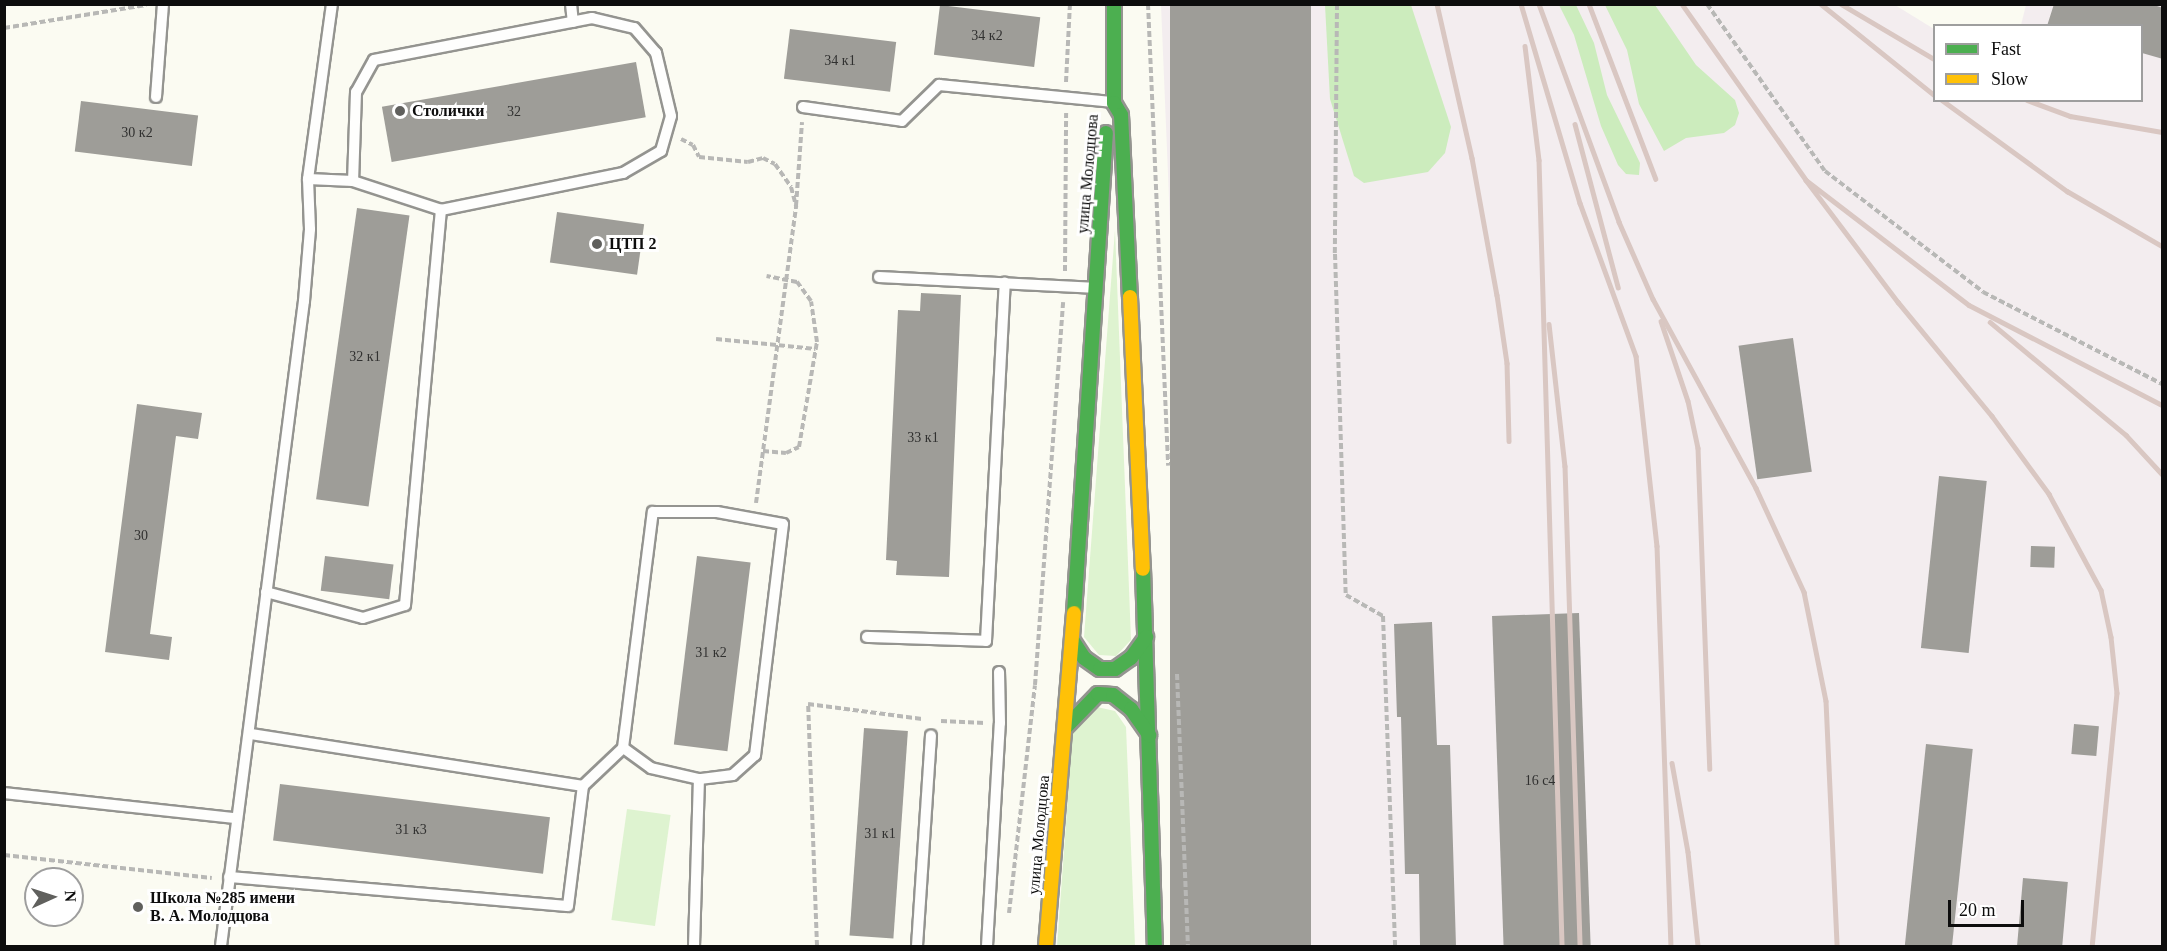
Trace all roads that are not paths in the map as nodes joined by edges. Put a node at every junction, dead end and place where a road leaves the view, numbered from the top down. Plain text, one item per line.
1 (163, 4) edge
2 (332, 4) edge
3 (571, 4) edge
4 (1114, 4) edge
5 (573, 22) junction
6 (156, 97) dead end
7 (1114, 103) junction
8 (803, 107) road end
9 (308, 179) junction
10 (353, 181) junction
11 (441, 210) junction
12 (879, 277) dead end
13 (1005, 283) junction
14 (1096, 288) junction
15 (266, 591) junction
16 (867, 637) dead end
17 (1146, 637) junction
18 (1072, 641) junction
19 (999, 672) dead end
20 (1066, 727) junction
21 (251, 734) junction
22 (931, 735) dead end
23 (1149, 735) junction
24 (623, 748) junction
25 (699, 780) junction
26 (582, 786) junction
27 (4, 793) edge
28 (235, 818) junction
29 (230, 877) junction
30 (221, 946) edge
31 (694, 946) edge
32 (917, 946) edge
33 (987, 946) edge
34 (1046, 946) edge
35 (1155, 946) edge

1 - 6 lane
2 - 9 lane
3 - 5 lane
4 - 7 street
5 - 10 lane
5 - 11 lane
7 - 8 lane
7 - 14 street, улица Молодцова
7 - 17 street, улица Молодцова
9 - 10 lane
9 - 15 lane
10 - 11 lane
11 - 15 lane
12 - 13 lane
13 - 14 lane
13 - 16 lane
14 - 18 street, улица Молодцова
15 - 21 lane
17 - 18 street
17 - 23 street, улица Молодцова
18 - 20 street, улица Молодцова
19 - 33 lane
20 - 23 street
20 - 34 street, улица Молодцова
21 - 26 lane
21 - 28 lane
22 - 32 lane
23 - 35 street, улица Молодцова
24 - 25 lane
24 - 25 lane
24 - 26 lane
25 - 31 lane
26 - 29 lane
27 - 28 lane
28 - 29 lane
29 - 30 lane

